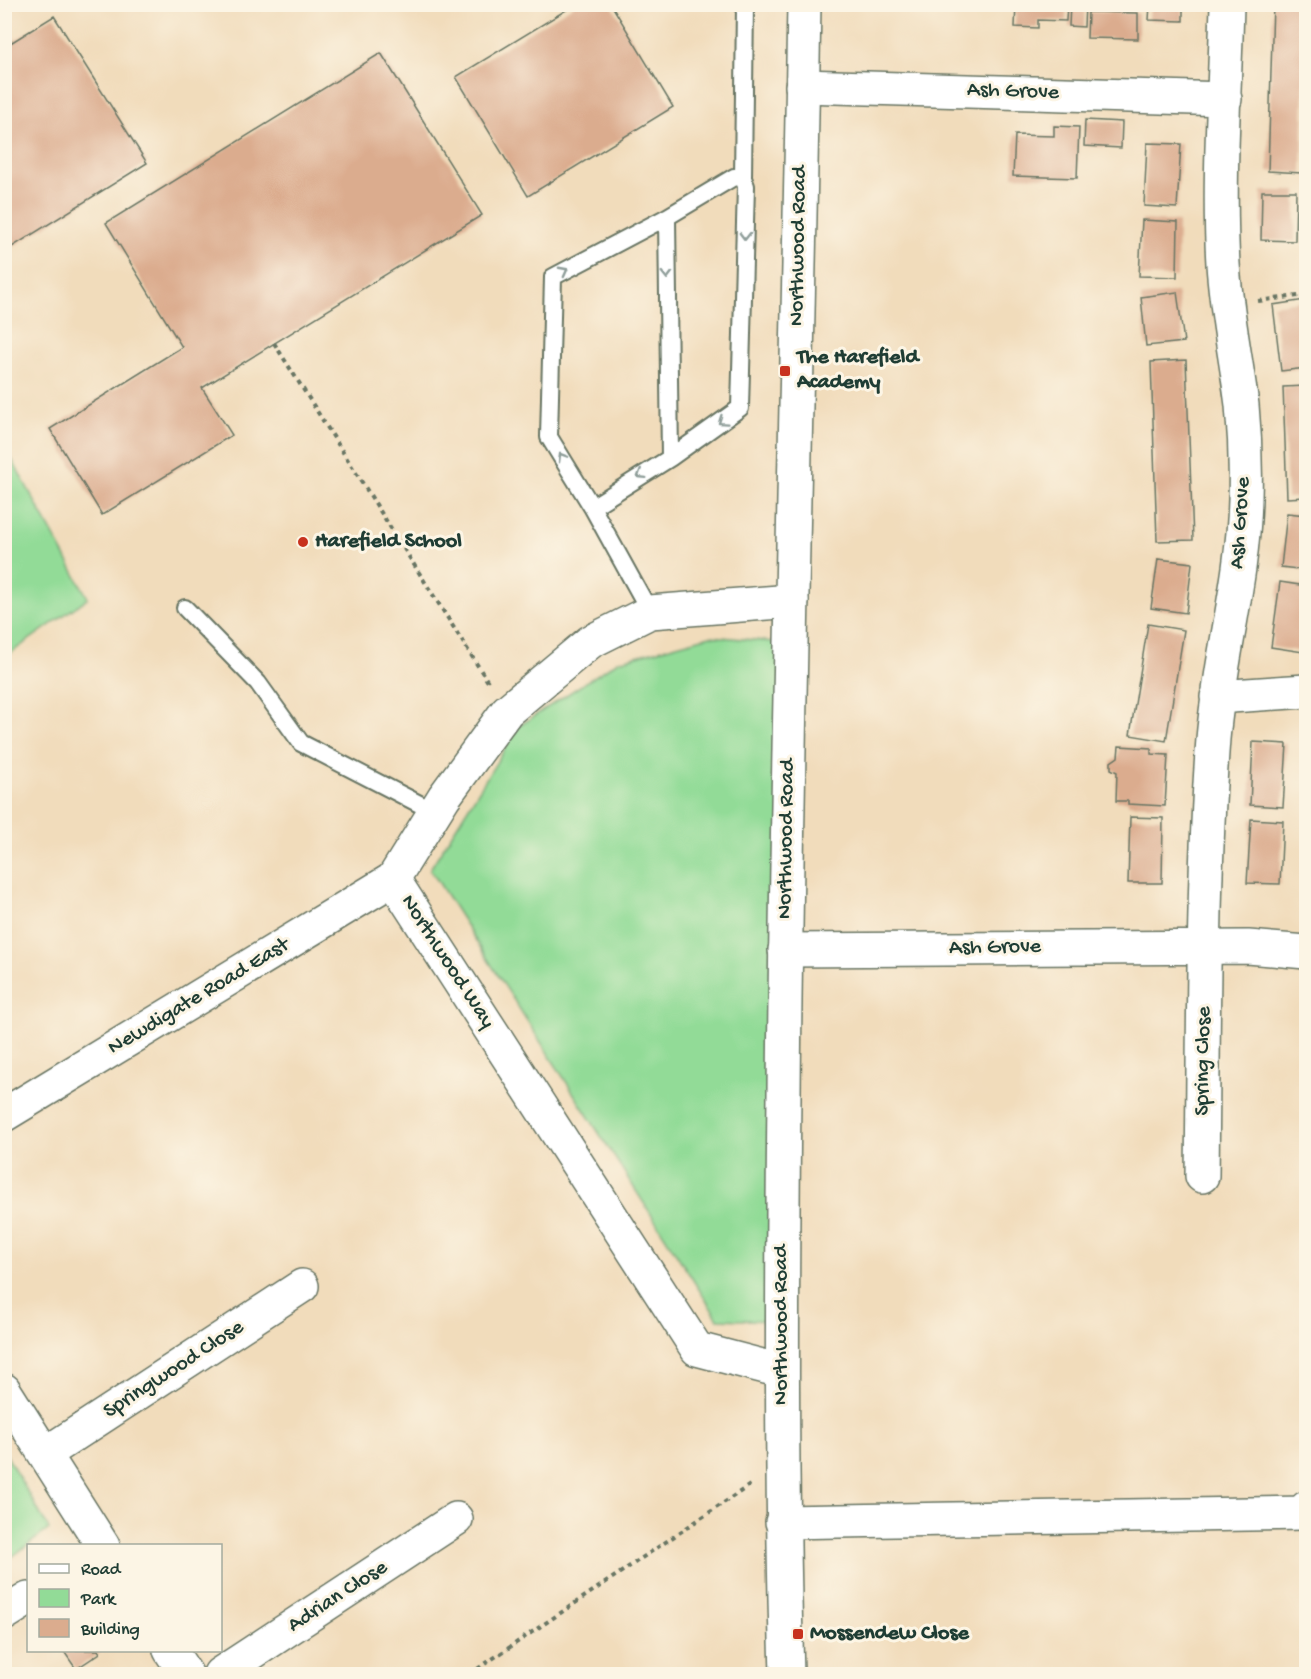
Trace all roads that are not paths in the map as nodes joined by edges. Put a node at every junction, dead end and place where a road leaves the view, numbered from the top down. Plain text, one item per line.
1 (745, 4) edge
2 (804, 4) edge
3 (1227, 4) edge
4 (802, 86) junction
5 (1225, 99) junction
6 (742, 178) junction
7 (667, 217) junction
8 (669, 458) junction
9 (592, 507) junction
10 (792, 601) junction
11 (185, 608) dead end
12 (650, 612) junction
13 (1306, 691) edge
14 (1217, 697) junction
15 (435, 812) junction
16 (393, 879) junction
17 (1205, 946) junction
18 (785, 950) junction
19 (1306, 952) edge
20 (4, 1115) edge
21 (1202, 1176) dead end
22 (302, 1286) dead end
23 (782, 1371) junction
24 (4, 1390) edge
25 (45, 1454) junction
26 (1306, 1508) edge
27 (456, 1519) dead end
28 (782, 1522) junction
29 (102, 1544) edge
30 (27, 1600) edge
31 (4, 1614) edge
32 (171, 1652) edge
33 (186, 1674) edge
34 (220, 1674) edge
35 (787, 1674) edge

1 - 6 lane
2 - 4 street, Northwood Road
3 - 5 street, Ash Grove
4 - 5 street, Ash Grove
4 - 10 street, Northwood Road
5 - 14 street, Ash Grove
6 - 7 lane
6 -> 8 lane
7 -> 8 lane
9 -> 7 lane
8 -> 9 lane
9 - 12 lane
10 - 12 street, Northwood Way
10 - 18 street, Northwood Road
11 - 15 lane
12 - 15 street, Northwood Way
13 - 14 street
14 - 17 street, Ash Grove
15 - 16 street, Northwood Way
16 - 20 street, Newdigate Road East
16 - 23 street, Northwood Way
17 - 18 street, Ash Grove
17 - 19 street, Ash Grove
17 - 21 street, Spring Close
18 - 23 street, Northwood Road
22 - 25 street, Springwood Close
23 - 28 street, Northwood Road
24 - 25 street
25 - 29 street
26 - 28 street
27 - 34 street, Adrian Close
28 - 35 street, Northwood Road
30 - 31 street
32 - 33 street

